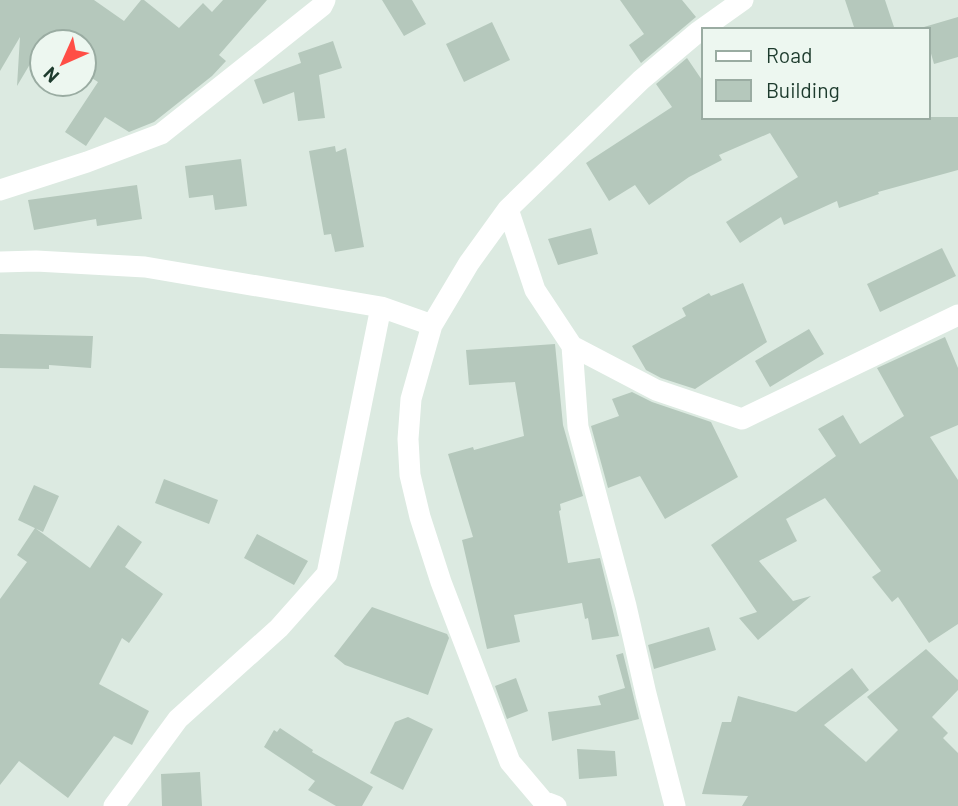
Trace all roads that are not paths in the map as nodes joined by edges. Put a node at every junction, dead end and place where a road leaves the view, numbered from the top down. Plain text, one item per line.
1 (325, 0) edge
2 (743, 0) edge
3 (704, 28) edge
4 (702, 29) edge
5 (0, 190) edge
6 (508, 209) junction
7 (0, 262) edge
8 (381, 307) junction
9 (958, 315) edge
10 (432, 324) junction
11 (572, 346) junction
12 (114, 806) edge
13 (556, 806) edge
14 (675, 806) edge

1 - 5 street
2 - 3 street
4 - 6 street
6 - 10 street
6 - 11 street
7 - 8 street
8 - 10 street
8 - 12 street
9 - 11 street
10 - 13 street
11 - 14 street

